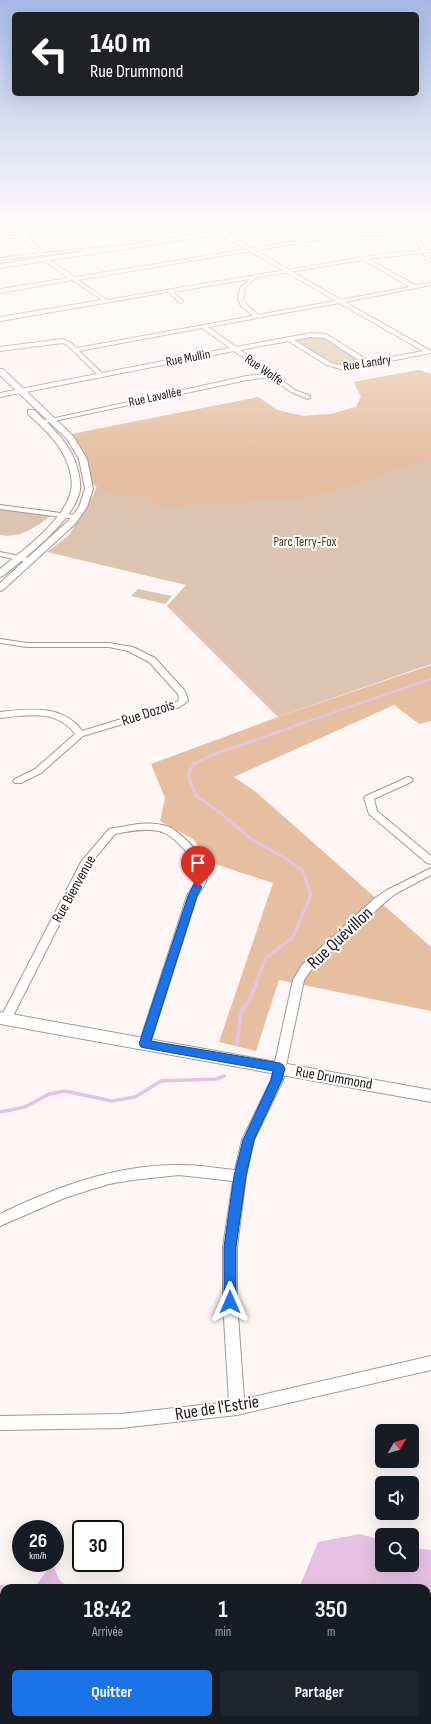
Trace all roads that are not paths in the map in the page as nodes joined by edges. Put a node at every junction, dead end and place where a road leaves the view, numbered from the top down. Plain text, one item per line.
1 (103, 301) edge
2 (241, 301) edge
3 (337, 301) edge
4 (340, 301) edge
5 (256, 316) junction
6 (0, 318) edge
7 (203, 326) junction
8 (289, 338) junction
9 (0, 349) edge
10 (234, 349) junction
11 (76, 350) junction
12 (429, 353) edge
13 (369, 364) junction
14 (0, 371) edge
15 (101, 375) junction
16 (270, 375) junction
17 (0, 382) edge
18 (21, 391) junction
19 (10, 393) junction
20 (0, 395) edge
21 (308, 397) dead end
22 (51, 419) junction
23 (40, 422) junction
24 (70, 438) junction
25 (59, 441) junction
26 (0, 507) edge
27 (64, 515) junction
28 (76, 517) junction
29 (0, 554) edge
30 (19, 559) junction
31 (30, 561) junction
32 (0, 574) edge
33 (0, 588) edge
34 (0, 640) edge
35 (0, 715) edge
36 (80, 734) junction
37 (408, 780) dead end
38 (18, 781) dead end
39 (431, 861) edge
40 (431, 871) edge
41 (3, 1019) edge
42 (145, 1044) junction
43 (280, 1068) junction
44 (431, 1096) edge
45 (240, 1176) junction
46 (0, 1220) edge
47 (431, 1363) edge
48 (237, 1408) junction
49 (0, 1423) edge

1 - 6 street
2 - 5 street
3 - 5 street
4 - 12 street
5 - 7 street
7 - 10 street, Rue Wolfe
7 - 11 street
8 - 10 street, Rue Mullin
8 - 13 street, Rue Mullin
8 - 13 street, Rue Landry
9 - 11 street
10 - 15 street, Rue Mullin
10 - 16 street, Rue Wolfe
11 - 15 street
12 - 13 street, Rue Landry
14 - 18 street
15 - 18 street, Rue Mullin
16 - 21 street, Rue Wolfe
16 - 22 street, Rue Lavallée
17 - 19 street
18 - 19 street, Rue Mullin
18 - 22 street
19 - 20 street, Rue Mullin
19 - 23 street
22 - 23 street, Rue Lavallée
22 - 24 street
23 - 25 street
24 - 25 street
24 - 28 street
25 - 27 street
26 - 27 street
27 - 28 street
27 - 30 street
28 - 31 street
29 - 30 street
30 - 31 street
30 - 32 street
31 - 33 street
34 - 36 street, Rue Dozois
35 - 36 street
36 - 38 street, Rue Dozois
37 - 39 street
40 - 43 street, Rue Quévillon
41 - 42 street, Rue Drummond
41 - 42 street, Rue Bienvenue
42 - 43 street, Rue Drummond
43 - 44 street, Rue Drummond
43 - 45 street, Rue Quévillon
45 - 46 street
45 - 48 street, Rue Quévillon
47 - 48 street, Rue de l'Estrie
48 - 49 street, Rue de l'Estrie

